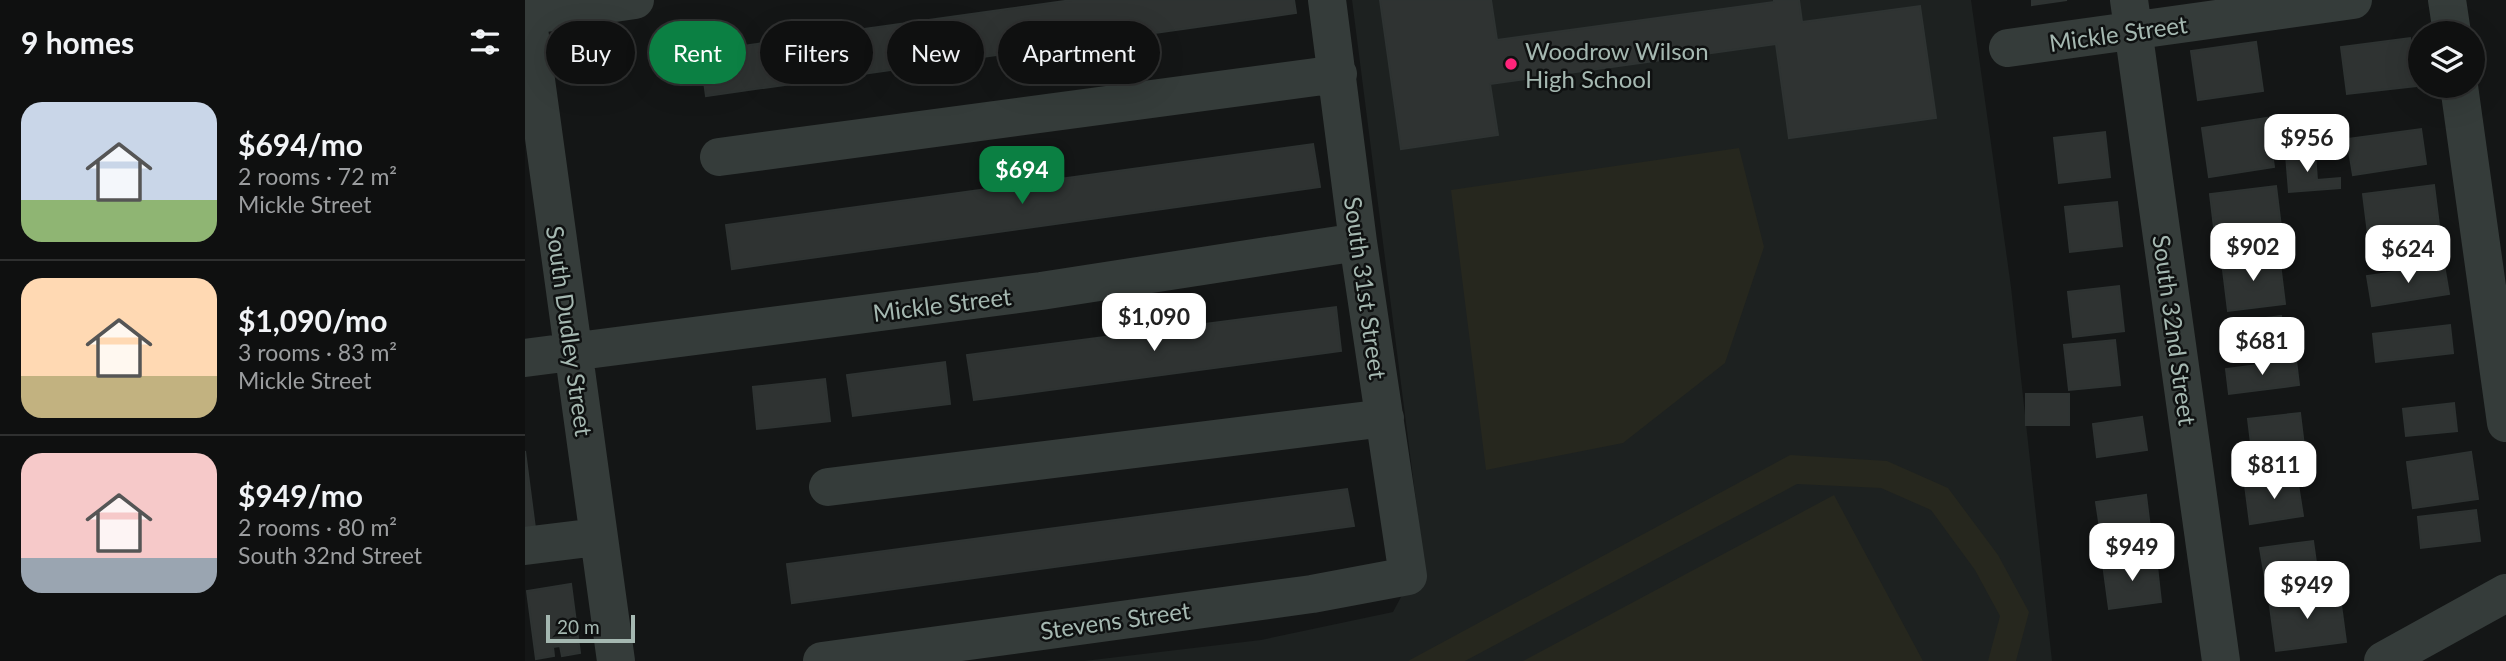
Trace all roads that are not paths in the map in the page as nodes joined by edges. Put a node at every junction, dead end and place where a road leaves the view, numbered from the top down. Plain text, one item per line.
1 (635, 0) edge
2 (1327, 0) edge
3 (2353, 0) edge
4 (2447, 0) edge
5 (526, 10) edge
6 (2131, 16) edge
7 (2450, 21) edge
8 (2008, 48) dead end
9 (1338, 74) junction
10 (2461, 98) edge
11 (719, 158) dead end
12 (1358, 242) junction
13 (573, 351) junction
14 (525, 358) edge
15 (1385, 418) junction
16 (2506, 423) edge
17 (828, 487) dead end
18 (597, 537) junction
19 (525, 546) edge
20 (1408, 576) joint
21 (2506, 593) edge
22 (2398, 657) edge
23 (616, 661) edge
24 (822, 661) edge
25 (2221, 661) edge

1 - 5 street
2 - 9 street, South 31st Street
3 - 6 street, Mickle Street
4 - 7 street
5 - 13 street, South Dudley Street
6 - 8 street, Mickle Street
6 - 25 street, South 32nd Street
9 - 11 street
9 - 12 street, South 31st Street
10 - 16 street
12 - 13 street, Mickle Street
12 - 15 street, South 31st Street
13 - 14 street, Mickle Street
13 - 18 street, South Dudley Street
15 - 17 street
15 - 20 street, South 31st Street
18 - 19 street
18 - 23 street, South Dudley Street
20 - 24 street, Stevens Street
21 - 22 street

